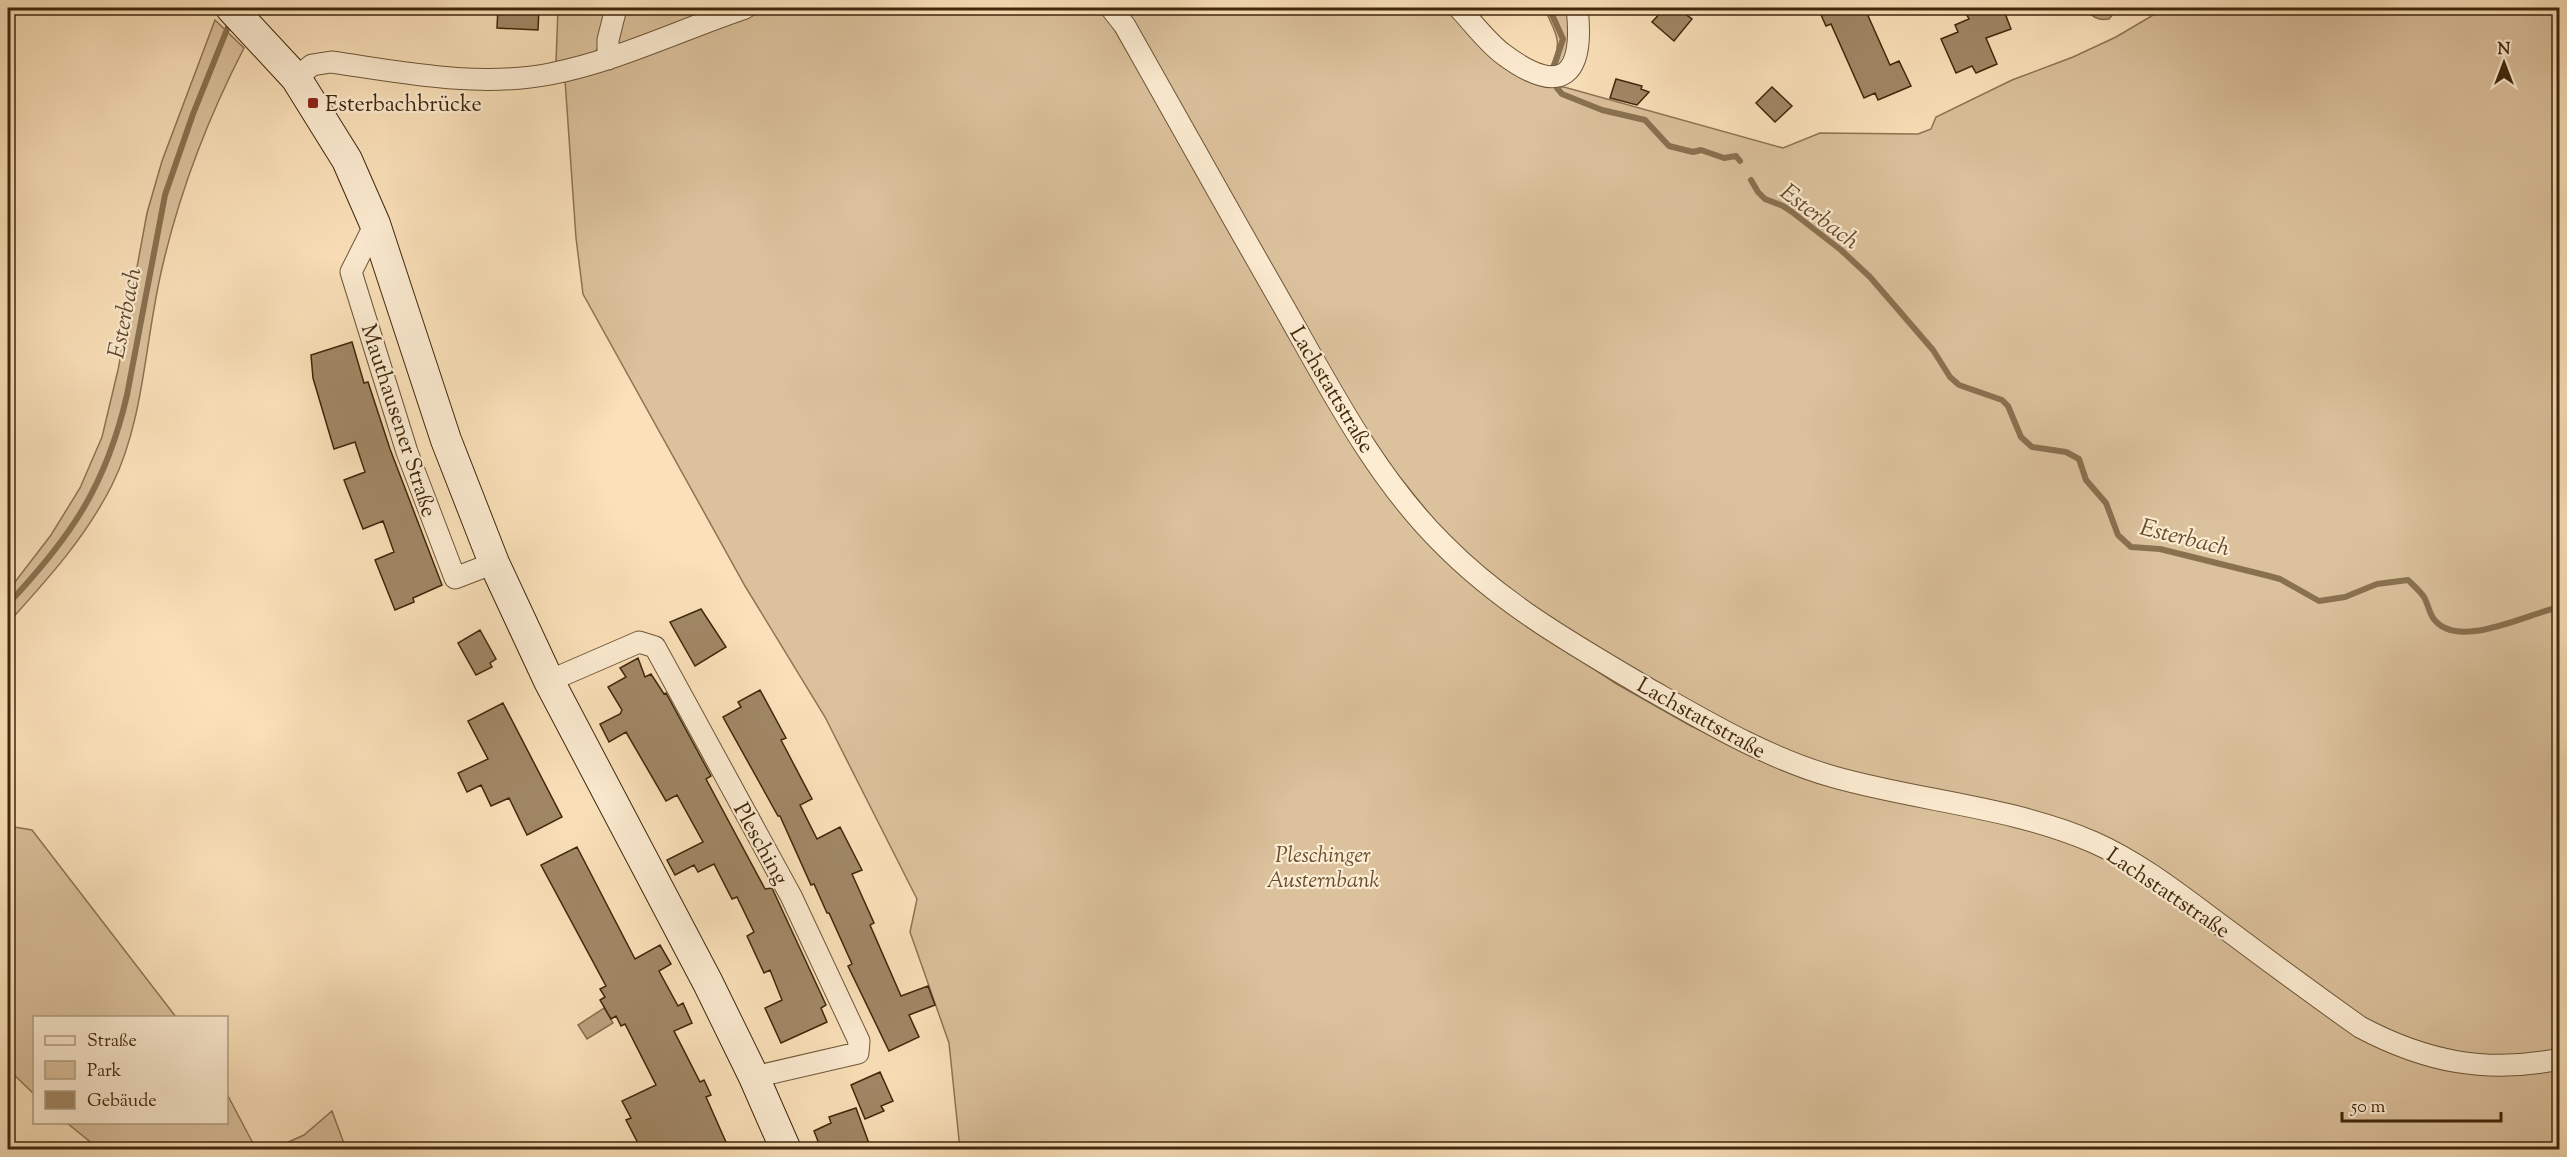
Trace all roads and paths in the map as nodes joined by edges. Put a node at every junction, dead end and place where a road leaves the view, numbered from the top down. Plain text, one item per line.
1 (231, 8) edge
2 (616, 8) edge
3 (745, 8) edge
4 (1111, 8) edge
5 (1459, 8) edge
6 (1577, 8) edge
7 (608, 59) junction
8 (296, 78) junction
9 (375, 224) junction
10 (494, 563) junction
11 (549, 681) junction
12 (2559, 1059) edge
13 (754, 1077) junction
14 (786, 1149) edge

1 - 8 main road, Mauthausener Straße
2 - 7 street
3 - 7 street
4 - 12 street, Lachstattstraße
5 - 6 street
7 - 8 street
8 - 9 main road, Mauthausener Straße
9 - 10 main road, Mauthausener Straße
9 - 10 street, Mauthausener Straße
10 - 11 main road, Mauthausener Straße
11 - 13 main road
11 - 13 street, Plesching
13 - 14 main road

